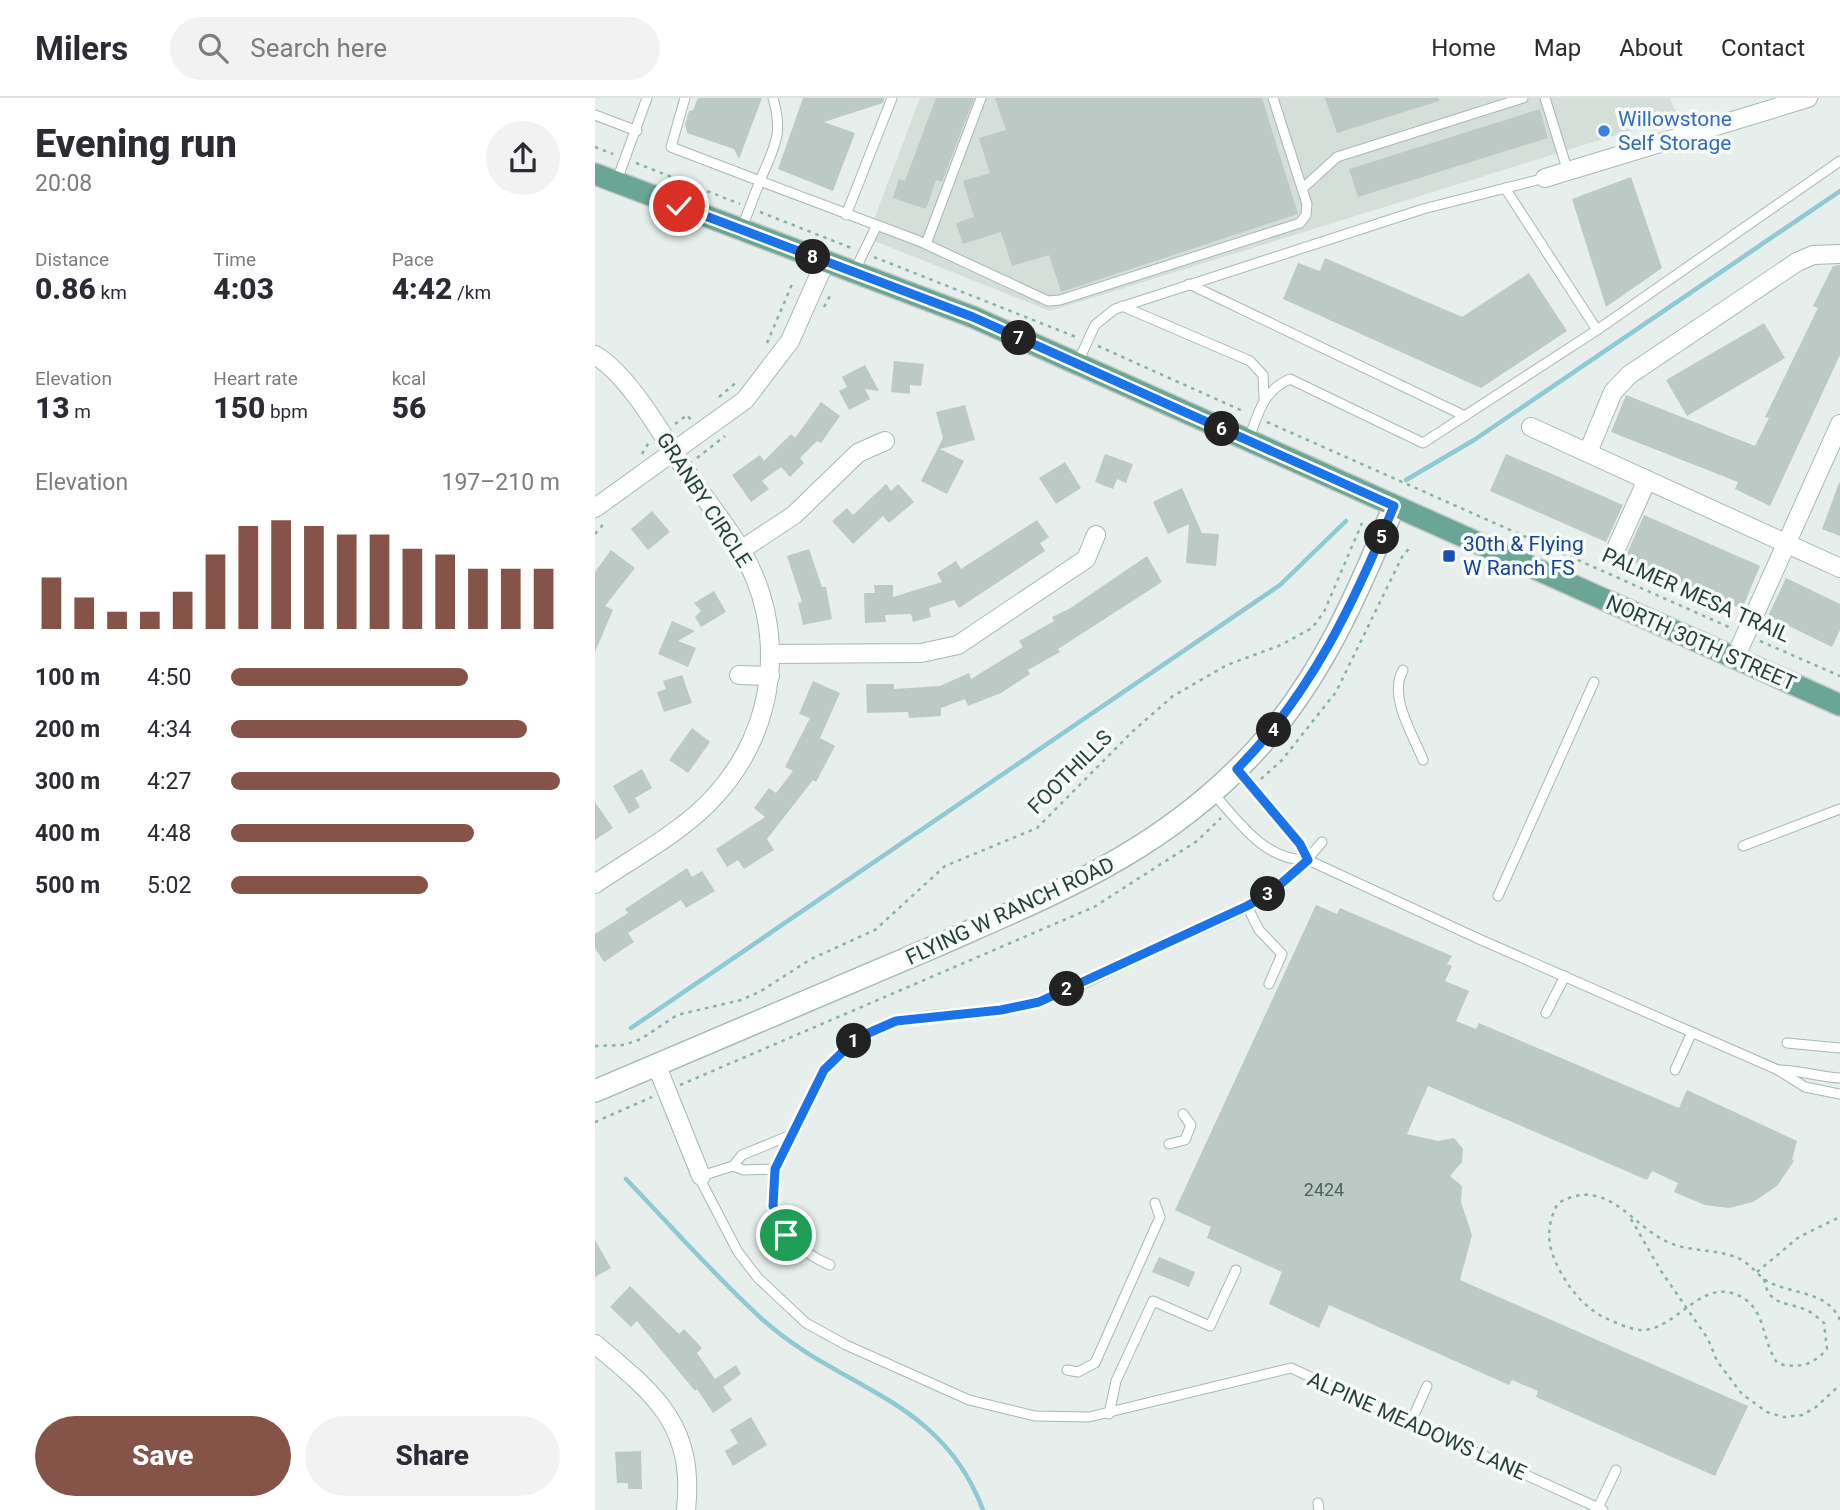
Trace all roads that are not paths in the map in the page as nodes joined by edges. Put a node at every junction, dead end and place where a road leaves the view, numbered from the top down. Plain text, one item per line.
1 (647, 98) edge
2 (685, 98) edge
3 (773, 98) edge
4 (892, 98) edge
5 (981, 98) edge
6 (1273, 98) edge
7 (1523, 98) edge
8 (1545, 98) edge
9 (1808, 98) edge
10 (595, 115) edge
11 (637, 131) junction
12 (1840, 161) edge
13 (1568, 172) junction
14 (595, 174) edge
15 (1545, 178) joint
16 (760, 181) junction
17 (616, 182) junction
18 (1505, 188) junction
19 (1302, 189) junction
20 (846, 215) junction
21 (876, 227) junction
22 (741, 230) junction
23 (926, 244) junction
24 (1840, 254) edge
25 (825, 262) junction
26 (854, 272) junction
27 (1189, 284) junction
28 (1122, 306) junction
29 (1597, 330) junction
30 (595, 355) edge
31 (1077, 364) junction
32 (1264, 398) junction
33 (1465, 415) junction
34 (1840, 424) edge
35 (1531, 427) dead end
36 (884, 441) dead end
37 (1248, 441) junction
38 (1835, 448) edge
39 (673, 452) junction
40 (1587, 452) junction
41 (1647, 480) junction
42 (1394, 506) junction
43 (595, 508) edge
44 (1096, 536) dead end
45 (1786, 544) junction
46 (741, 550) junction
47 (1614, 553) dead end
48 (1840, 568) edge
49 (771, 654) junction
50 (1735, 659) junction
51 (1403, 670) dead end
52 (739, 675) dead end
53 (770, 676) junction
54 (1594, 682) dead end
55 (1840, 705) edge
56 (1423, 760) dead end
57 (1237, 769) junction
58 (1213, 793) junction
59 (1840, 809) edge
60 (1322, 842) dead end
61 (1744, 846) dead end
62 (1308, 860) junction
63 (595, 884) edge
64 (1498, 895) dead end
65 (1247, 906) junction
66 (1565, 976) junction
67 (1269, 984) dead end
68 (1546, 1013) dead end
69 (1692, 1032) junction
70 (1787, 1043) dead end
71 (1840, 1048) edge
72 (656, 1064) junction
73 (1675, 1070) dead end
74 (1778, 1070) junction
75 (1840, 1078) edge
76 (595, 1091) edge
77 (1840, 1094) edge
78 (1183, 1114) dead end
79 (791, 1135) junction
80 (1169, 1144) dead end
81 (733, 1166) junction
82 (775, 1169) junction
83 (701, 1176) junction
84 (1155, 1203) dead end
85 (830, 1265) dead end
86 (1235, 1269) dead end
87 (595, 1344) edge
88 (1067, 1370) dead end
89 (1427, 1386) dead end
90 (1109, 1414) junction
91 (1411, 1422) junction
92 (1616, 1470) dead end
93 (1600, 1509) edge
94 (686, 1510) edge

1 - 11 lane
2 - 16 lane
3 - 16 lane
4 - 20 lane
5 - 23 lane
6 - 19 lane
7 - 19 lane
8 - 13 lane
9 - 13 street
10 - 11 lane
11 - 17 lane
12 - 29 lane
13 - 15 street
14 - 17 main road, NORTH 30TH STREET
15 - 18 lane
16 - 20 lane
16 - 22 lane
17 - 22 main road, NORTH 30TH STREET
18 - 27 lane
18 - 29 lane
19 - 23 lane
20 - 21 lane
21 - 23 lane
21 - 26 lane
22 - 25 main road, NORTH 30TH STREET
24 - 40 street
25 - 26 main road, NORTH 30TH STREET
25 - 39 street
26 - 31 main road, NORTH 30TH STREET
27 - 28 lane
27 - 33 lane
28 - 31 lane
28 - 32 lane
29 - 33 lane
30 - 39 street, GRANBY CIRCLE
31 - 37 main road, NORTH 30TH STREET
32 - 33 lane
32 - 37 lane
34 - 38 street
35 - 40 street
36 - 46 street
37 - 42 main road, NORTH 30TH STREET
38 - 45 street
39 - 43 street
39 - 46 street, GRANBY CIRCLE
40 - 41 street
41 - 45 street
41 - 47 street
42 - 50 main road, NORTH 30TH STREET
42 - 57 street, FLYING W RANCH ROAD
44 - 49 street
45 - 48 street
45 - 50 street
46 - 49 street, GRANBY CIRCLE
49 - 53 street, GRANBY CIRCLE
50 - 55 main road, NORTH 30TH STREET
51 - 56 lane
52 - 53 street
53 - 63 street, GRANBY CIRCLE
54 - 64 lane
57 - 58 street, FLYING W RANCH ROAD
57 - 62 lane
58 - 62 lane
58 - 72 street, FLYING W RANCH ROAD
59 - 61 lane
60 - 62 lane
62 - 65 lane
62 - 66 lane
65 - 67 lane
65 - 79 lane
66 - 68 lane
66 - 69 lane
69 - 73 lane
69 - 74 lane
70 - 71 lane
72 - 76 street, FLYING W RANCH ROAD
72 - 83 street, ALPINE MEADOWS LANE
74 - 75 lane
74 - 77 lane
78 - 80 lane
79 - 81 lane
79 - 82 lane
81 - 82 lane
81 - 83 lane
82 - 85 lane
83 - 90 lane, ALPINE MEADOWS LANE
84 - 88 lane
86 - 90 lane
87 - 94 street
89 - 91 lane
90 - 91 lane, ALPINE MEADOWS LANE
91 - 93 lane, ALPINE MEADOWS LANE
92 - 93 lane

